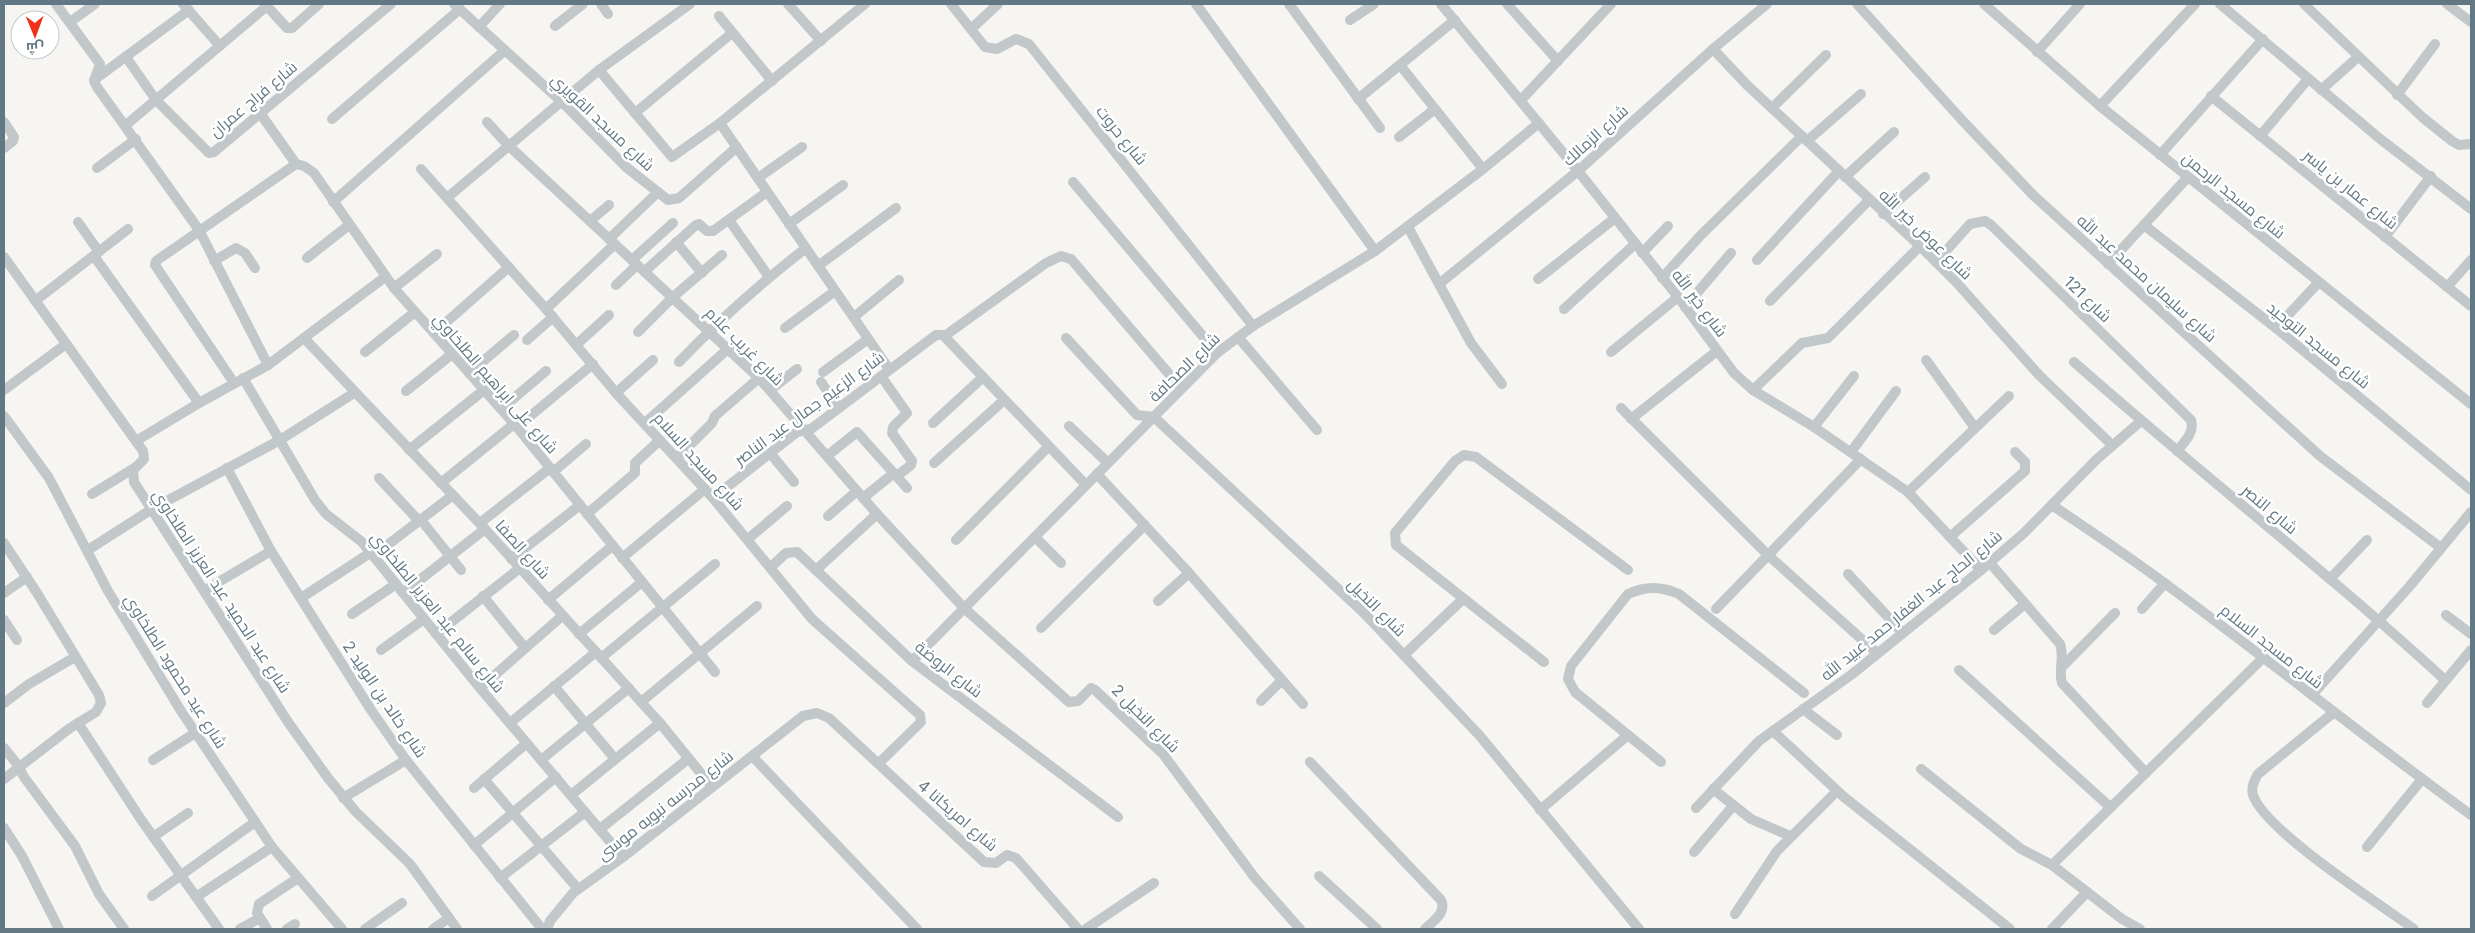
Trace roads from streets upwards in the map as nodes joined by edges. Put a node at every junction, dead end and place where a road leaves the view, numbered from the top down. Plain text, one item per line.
1 (56, 4) edge
2 (95, 4) edge
3 (319, 4) edge
4 (390, 4) edge
5 (500, 4) edge
6 (583, 4) edge
7 (601, 4) edge
8 (688, 4) edge
9 (865, 4) edge
10 (951, 4) edge
11 (998, 4) edge
12 (1196, 4) edge
13 (1289, 4) edge
14 (1374, 4) edge
15 (1441, 4) edge
16 (1507, 4) edge
17 (1611, 4) edge
18 (1767, 4) edge
19 (1857, 4) edge
20 (1984, 4) edge
21 (2080, 4) edge
22 (2195, 4) edge
23 (2220, 4) edge
24 (2304, 4) edge
25 (2447, 4) edge
26 (266, 5) edge
27 (793, 5) edge
28 (186, 7) edge
29 (457, 7) edge
30 (608, 14) dead end
31 (719, 16) dead end
32 (1350, 20) dead end
33 (1455, 20) junction
34 (70, 22) junction
35 (2471, 22) edge
36 (555, 26) dead end
37 (479, 27) junction
38 (971, 29) junction
39 (732, 33) junction
40 (2262, 39) junction
41 (821, 41) junction
42 (2436, 44) dead end
43 (220, 46) junction
44 (1713, 49) junction
45 (504, 52) junction
46 (2037, 52) junction
47 (1826, 56) dead end
48 (126, 57) junction
49 (2358, 57) junction
50 (1558, 61) junction
51 (1400, 65) junction
52 (599, 70) junction
53 (2308, 79) junction
54 (94, 81) junction
55 (772, 81) junction
56 (2321, 90) junction
57 (1861, 94) dead end
58 (2397, 95) junction
59 (2211, 96) junction
60 (1358, 98) junction
61 (156, 100) junction
62 (1521, 100) junction
63 (563, 102) junction
64 (2100, 106) junction
65 (1434, 108) junction
66 (1772, 108) junction
67 (260, 113) junction
68 (635, 113) junction
69 (332, 119) dead end
70 (4, 122) edge
71 (487, 122) dead end
72 (1539, 122) junction
73 (720, 123) junction
74 (126, 125) junction
75 (1380, 128) dead end
76 (1894, 132) dead end
77 (2260, 136) junction
78 (1399, 137) dead end
79 (136, 139) junction
80 (1805, 139) junction
81 (2471, 144) edge
82 (509, 146) junction
83 (737, 147) junction
84 (802, 147) dead end
85 (4, 148) edge
86 (2160, 155) junction
87 (296, 164) junction
88 (97, 168) dead end
89 (421, 169) dead end
90 (1483, 169) junction
91 (1578, 171) junction
92 (1842, 174) junction
93 (2431, 176) junction
94 (1925, 177) dead end
95 (2188, 177) junction
96 (758, 178) junction
97 (1073, 182) dead end
98 (843, 185) dead end
99 (658, 192) junction
100 (767, 192) junction
101 (448, 197) junction
102 (1869, 200) junction
103 (332, 202) junction
104 (609, 205) dead end
105 (896, 208) dead end
106 (2471, 209) edge
107 (1883, 214) junction
108 (1615, 218) junction
109 (729, 220) junction
110 (590, 221) junction
111 (78, 222) dead end
112 (673, 223) dead end
113 (790, 224) junction
114 (349, 225) junction
115 (2144, 225) junction
116 (1668, 226) dead end
117 (1408, 227) junction
118 (128, 230) dead end
119 (199, 230) junction
120 (2386, 237) junction
121 (612, 241) junction
122 (676, 242) junction
123 (1634, 244) junction
124 (1920, 246) junction
125 (806, 248) junction
126 (1375, 251) junction
127 (1642, 253) junction
128 (1730, 253) dead end
129 (96, 254) junction
130 (437, 254) dead end
131 (722, 256) dead end
132 (4, 257) edge
133 (308, 258) dead end
134 (1757, 260) dead end
135 (2471, 260) edge
136 (214, 261) junction
137 (1936, 262) junction
138 (2108, 264) junction
139 (638, 265) junction
140 (818, 266) junction
141 (509, 267) junction
142 (255, 268) dead end
143 (702, 273) junction
144 (769, 276) junction
145 (385, 277) junction
146 (1662, 278) junction
147 (1538, 279) dead end
148 (899, 280) dead end
149 (2319, 282) junction
150 (1439, 284) junction
151 (616, 285) dead end
152 (2446, 287) junction
153 (394, 288) junction
154 (836, 291) junction
155 (673, 297) junction
156 (1678, 297) junction
157 (35, 301) junction
158 (1770, 301) dead end
159 (1685, 306) junction
160 (2471, 306) edge
161 (546, 309) junction
162 (1564, 309) dead end
163 (416, 312) junction
164 (609, 315) dead end
165 (553, 317) junction
166 (854, 317) junction
167 (1253, 326) junction
168 (785, 328) dead end
169 (2276, 328) junction
170 (709, 330) junction
171 (638, 332) dead end
172 (434, 333) junction
173 (514, 335) dead end
174 (944, 336) junction
175 (304, 338) junction
176 (1066, 338) dead end
177 (1238, 338) junction
178 (868, 339) junction
179 (527, 340) dead end
180 (66, 344) junction
181 (576, 345) junction
182 (729, 348) junction
183 (1717, 350) junction
184 (365, 352) dead end
185 (1611, 352) dead end
186 (1217, 353) junction
187 (452, 354) junction
188 (653, 360) dead end
189 (1926, 360) dead end
190 (679, 362) dead end
191 (2074, 362) dead end
192 (593, 364) junction
193 (268, 365) junction
194 (797, 369) dead end
195 (546, 371) dead end
196 (885, 372) junction
197 (469, 373) junction
198 (1854, 376) dead end
199 (759, 378) junction
200 (982, 378) junction
201 (239, 381) junction
202 (1502, 384) dead end
203 (1181, 388) junction
204 (4, 390) edge
205 (484, 390) junction
206 (770, 390) junction
207 (1753, 390) junction
208 (406, 391) dead end
209 (1896, 391) dead end
210 (354, 393) junction
211 (616, 393) junction
212 (2009, 396) dead end
213 (1003, 401) junction
214 (199, 403) junction
215 (2471, 404) edge
216 (501, 408) junction
217 (839, 408) junction
218 (1621, 408) dead end
219 (4, 416) edge
220 (1154, 417) junction
221 (1632, 419) junction
222 (2141, 421) junction
223 (933, 423) dead end
224 (645, 424) junction
225 (516, 426) junction
226 (1069, 426) dead end
227 (1814, 427) junction
228 (1975, 428) junction
229 (1317, 430) dead end
230 (806, 431) junction
231 (280, 440) junction
232 (660, 440) junction
233 (136, 441) junction
234 (586, 444) dead end
235 (2112, 445) junction
236 (1048, 447) junction
237 (409, 450) junction
238 (2177, 451) junction
239 (1851, 452) junction
240 (2015, 452) dead end
241 (770, 453) junction
242 (827, 456) junction
243 (677, 458) junction
244 (1861, 459) junction
245 (934, 463) dead end
246 (1108, 463) junction
247 (136, 467) junction
248 (227, 468) junction
249 (551, 470) junction
250 (1097, 474) junction
251 (895, 475) junction
252 (380, 478) dead end
253 (794, 482) dead end
254 (441, 483) junction
255 (1086, 485) junction
256 (907, 488) dead end
257 (706, 489) junction
258 (2471, 490) edge
259 (1908, 492) junction
260 (92, 494) dead end
261 (860, 494) junction
262 (453, 495) junction
263 (713, 498) junction
264 (580, 505) junction
265 (2052, 505) junction
266 (787, 506) dead end
267 (152, 509) junction
268 (2471, 512) edge
269 (587, 514) junction
270 (877, 514) junction
271 (828, 516) dead end
272 (420, 520) junction
273 (1145, 525) junction
274 (482, 526) junction
275 (1035, 537) junction
276 (1950, 537) junction
277 (748, 539) junction
278 (956, 540) dead end
279 (2367, 540) dead end
280 (4, 543) edge
281 (612, 546) junction
282 (2441, 548) junction
283 (88, 550) junction
284 (271, 551) junction
285 (372, 555) junction
286 (450, 556) junction
287 (1769, 556) junction
288 (622, 558) junction
289 (512, 559) junction
290 (1061, 563) dead end
291 (1990, 563) junction
292 (715, 564) dead end
293 (771, 567) junction
294 (520, 568) junction
295 (461, 570) dead end
296 (816, 570) junction
297 (1628, 570) dead end
298 (1981, 570) junction
299 (1189, 573) junction
300 (1848, 574) dead end
301 (27, 577) junction
302 (2330, 579) junction
303 (642, 582) junction
304 (2165, 583) junction
305 (396, 584) junction
306 (205, 590) junction
307 (4, 593) edge
308 (403, 594) junction
309 (483, 596) junction
310 (301, 598) junction
311 (1463, 598) junction
312 (548, 600) junction
313 (1158, 601) dead end
314 (2025, 604) junction
315 (662, 606) junction
316 (757, 606) dead end
317 (964, 608) junction
318 (1716, 609) dead end
319 (2142, 609) dead end
320 (2115, 613) dead end
321 (352, 614) dead end
322 (2446, 615) dead end
323 (562, 616) junction
324 (424, 619) junction
325 (4, 620) edge
326 (2379, 620) junction
327 (1041, 628) dead end
328 (1994, 630) dead end
329 (1902, 632) junction
330 (436, 634) junction
331 (578, 634) junction
332 (2471, 634) edge
333 (16, 640) dead end
334 (525, 648) junction
335 (380, 650) dead end
336 (2471, 650) edge
337 (1878, 653) junction
338 (700, 654) junction
339 (598, 655) junction
340 (1404, 655) junction
341 (75, 657) junction
342 (2264, 657) junction
343 (912, 661) junction
344 (1544, 662) dead end
345 (2062, 667) junction
346 (1959, 670) dead end
347 (715, 672) dead end
348 (1282, 680) junction
349 (2445, 680) junction
350 (554, 686) junction
351 (480, 688) junction
352 (629, 688) junction
353 (1804, 694) dead end
354 (2312, 695) junction
355 (1261, 701) dead end
356 (641, 702) junction
357 (4, 703) edge
358 (2427, 703) dead end
359 (1303, 704) dead end
360 (1803, 709) junction
361 (811, 713) joint
362 (2333, 713) junction
363 (78, 723) junction
364 (510, 723) junction
365 (660, 723) junction
366 (585, 724) junction
367 (1773, 731) junction
368 (195, 733) junction
369 (1628, 735) junction
370 (1837, 735) dead end
371 (527, 743) junction
372 (4, 748) edge
373 (752, 756) junction
374 (616, 759) junction
375 (688, 759) junction
376 (153, 760) dead end
377 (406, 760) junction
378 (541, 760) junction
379 (1310, 762) dead end
380 (1661, 762) dead end
381 (879, 763) junction
382 (19, 768) junction
383 (1920, 768) dead end
384 (2146, 773) junction
385 (556, 777) junction
386 (4, 779) edge
387 (484, 779) junction
388 (2422, 779) junction
389 (712, 787) junction
390 (474, 788) dead end
391 (1714, 788) junction
392 (1837, 791) junction
393 (571, 795) junction
394 (343, 798) junction
395 (1733, 806) junction
396 (1696, 808) dead end
397 (2110, 808) junction
398 (1540, 810) junction
399 (586, 812) junction
400 (188, 813) dead end
401 (513, 813) junction
402 (2471, 815) edge
403 (1118, 817) dead end
404 (255, 822) junction
405 (4, 828) edge
406 (600, 829) junction
407 (1790, 836) junction
408 (153, 837) junction
409 (474, 845) junction
410 (541, 846) junction
411 (272, 847) junction
412 (2367, 847) dead end
413 (1694, 852) dead end
414 (623, 856) junction
415 (2052, 865) junction
416 (181, 876) junction
417 (1319, 876) dead end
418 (298, 878) junction
419 (500, 878) junction
420 (1154, 883) dead end
421 (578, 889) junction
422 (2087, 892) junction
423 (152, 896) dead end
424 (196, 897) junction
425 (402, 904) dead end
426 (1735, 914) dead end
427 (260, 918) junction
428 (449, 918) junction
429 (59, 929) edge
430 (124, 929) edge
431 (217, 929) edge
432 (240, 929) edge
433 (267, 929) edge
434 (342, 929) edge
435 (365, 929) edge
436 (433, 929) edge
437 (457, 929) edge
438 (542, 929) edge
439 (547, 929) edge
440 (917, 929) edge
441 (1078, 929) edge
442 (1086, 929) edge
443 (1300, 929) edge
444 (1377, 929) edge
445 (1425, 929) edge
446 (1640, 929) edge
447 (2010, 929) edge
448 (2052, 929) edge
449 (2140, 929) edge
450 (2414, 929) edge

1 - 34 street
2 - 34 street
3 - 26 street
4 - 67 street, شارع فراج عمران
5 - 37 street
6 - 36 street
7 - 30 street
8 - 52 street
9 - 41 street
10 - 38 street, شارع حروت
11 - 38 street
12 - 126 street
13 - 60 street
14 - 32 street
15 - 33 street, شارع خير الله
16 - 50 street
17 - 50 street
18 - 44 street, شارع الزمالك
19 - 138 street, شارع سليمان محمد عبد الله
20 - 46 street, شارع مسجد الرحمن
21 - 46 street
22 - 64 street
23 - 40 street
24 - 49 street
25 - 35 street
26 - 43 street
27 - 41 street
28 - 43 street
28 - 48 street
29 - 37 street, شارع مسجد القويري
29 - 69 street
31 - 39 street
33 - 51 street
33 - 62 street, شارع خير الله
34 - 54 street
37 - 45 street, شارع مسجد القويري
38 - 167 street, شارع حروت
39 - 55 street
39 - 68 street
40 - 53 street
40 - 59 street
41 - 55 street
42 - 58 street
43 - 61 street
44 - 66 street, شارع عوض خير الله
44 - 91 street, شارع الزمالك
45 - 63 street, شارع مسجد القويري
45 - 103 street
46 - 64 street, شارع مسجد الرحمن
47 - 66 street
48 - 54 street
48 - 61 street, شارع فراج عمران
49 - 56 street
49 - 58 street
50 - 62 street
51 - 60 street
51 - 65 street
52 - 63 street
52 - 68 street
53 - 56 street
53 - 77 street
54 - 74 street
55 - 73 street
56 - 93 street
57 - 80 street
58 - 81 street
59 - 77 street, شارع عمار بن ياسر
59 - 86 street
60 - 75 street
61 - 67 street, شارع فراج عمران
61 - 74 street
62 - 72 street, شارع خير الله
63 - 82 street
63 - 99 street, شارع مسجد القويري
64 - 86 street, شارع مسجد الرحمن
65 - 78 street
65 - 90 street
66 - 80 street, شارع عوض خير الله
67 - 87 street, شارع على ابراهيم الطلخاوي
68 - 73 street
70 - 85 street
71 - 82 street, شارع غريب علام
72 - 90 street, شارع الصحافة
72 - 91 street, شارع خير الله
73 - 83 street
74 - 79 street
76 - 92 street
77 - 120 street, شارع عمار بن ياسر
79 - 88 street
79 - 119 street
80 - 92 street, شارع عوض خير الله
80 - 146 street
82 - 101 street
82 - 110 street, شارع غريب علام
83 - 96 street
83 - 99 street, شارع مسجد القويري
84 - 96 street
86 - 95 street, شارع مسجد الرحمن
87 - 103 street, شارع على ابراهيم الطلخاوي
87 - 119 street
89 - 101 street, شارع مسجد السلام
90 - 117 street, شارع الصحافة
91 - 108 street, شارع خير الله
91 - 150 street, شارع الزمالك
92 - 102 street, شارع عوض خير الله
92 - 134 street
93 - 106 street
93 - 120 street
94 - 107 street
95 - 115 street
95 - 149 street, شارع مسجد الرحمن
96 - 100 street
97 - 186 street
98 - 113 street
99 - 121 street
100 - 109 street
100 - 113 street
101 - 141 street, شارع مسجد السلام
102 - 107 street, شارع عوض خير الله
102 - 158 street
103 - 114 street, شارع على ابراهيم الطلخاوي
104 - 110 street
105 - 140 street
107 - 124 street, شارع عوض خير الله
108 - 123 street, شارع خير الله
108 - 147 street
109 - 122 street
109 - 144 street
110 - 121 street, شارع غريب علام
111 - 129 street
112 - 139 street
113 - 125 street
114 - 133 street
114 - 145 street, شارع على ابراهيم الطلخاوي
115 - 138 street
115 - 169 street, شارع مسجد التوحيد
116 - 127 street
117 - 126 street, شارع الصحافة
117 - 150 street
118 - 129 street
119 - 136 street
119 - 201 street, شارع سالم عبد العزيز الطلخاوي
120 - 152 street, شارع عمار بن ياسر
121 - 139 street, شارع غريب علام
121 - 161 street
122 - 139 street
122 - 143 street
123 - 127 street, شارع خير الله
123 - 162 street
124 - 137 street, شارع عوض خير الله
124 - 207 street
125 - 140 street
125 - 144 street
126 - 167 street, شارع الصحافة
127 - 146 street, شارع خير الله
128 - 159 street
129 - 157 street
129 - 214 street
130 - 153 street
131 - 143 street
132 - 157 street, شارع عبد الحميد عبد العزيز الطلخاوي
135 - 152 street
136 - 142 street
136 - 193 street
137 - 235 street, شارع عوض خير الله
137 - 238 street, شارع 121
138 - 282 street, شارع سليمان محمد عبد الله
139 - 151 street
139 - 155 street, شارع غريب علام
140 - 154 street
141 - 161 street, شارع مسجد السلام
141 - 172 street
143 - 155 street
144 - 170 street
145 - 153 street, شارع على ابراهيم الطلخاوي
145 - 175 street
146 - 156 street, شارع خير الله
148 - 166 street
149 - 169 street
149 - 215 street, شارع مسجد الرحمن
150 - 202 street
152 - 160 street, شارع عمار بن ياسر
153 - 163 street, شارع على ابراهيم الطلخاوي
154 - 166 street
154 - 168 street
155 - 170 street, شارع غريب علام
155 - 171 street
156 - 159 street, شارع خير الله
156 - 185 street
157 - 180 street, شارع عبد الحميد عبد العزيز الطلخاوي
159 - 183 street, شارع خير الله
161 - 165 street, شارع مسجد السلام
163 - 172 street, شارع على ابراهيم الطلخاوي
163 - 184 street
164 - 181 street
165 - 179 street
165 - 181 street, شارع مسجد السلام
166 - 178 street
167 - 177 street, شارع الصحافة
169 - 258 street, شارع مسجد التوحيد
170 - 182 street, شارع غريب علام
170 - 190 street
172 - 187 street, شارع على ابراهيم الطلخاوي
173 - 197 street
174 - 196 street, شارع الزعيم جمال عبد الناصر
174 - 200 street
174 - 203 street, شارع الزعيم جمال عبد الناصر
175 - 193 street
175 - 210 street, شارع الصفا
176 - 220 street, شارع النخيل
177 - 186 street, شارع الصحافة
177 - 229 street
178 - 196 street
178 - 217 street
180 - 204 street
180 - 233 street, شارع عبد الحميد عبد العزيز الطلخاوي
181 - 192 street, شارع مسجد السلام
182 - 199 street, شارع غريب علام
182 - 224 street
183 - 207 street, شارع خير الله
183 - 221 street
186 - 203 street, شارع الصحافة
187 - 197 street, شارع على ابراهيم الطلخاوي
187 - 208 street
188 - 211 street
189 - 228 street
191 - 222 street, شارع النصر
192 - 211 street, شارع مسجد السلام
192 - 225 street
193 - 201 street
194 - 206 street
195 - 216 street
196 - 217 street, شارع الزعيم جمال عبد الناصر
196 - 251 street
197 - 205 street, شارع على ابراهيم الطلخاوي
198 - 227 street
199 - 206 street, شارع غريب علام
199 - 243 street
200 - 213 street
200 - 223 street
201 - 214 street
201 - 231 street, شارع سالم عبد العزيز الطلخاوي
203 - 220 street, شارع الصحافة
205 - 216 street, شارع على ابراهيم الطلخاوي
205 - 237 street
206 - 230 street, شارع غريب علام
207 - 227 street, شارع خير الله
209 - 239 street
210 - 231 street
210 - 237 street, شارع الصفا
211 - 224 street, شارع مسجد السلام
212 - 228 street
213 - 236 street
213 - 245 street
214 - 233 street
216 - 225 street, شارع على ابراهيم الطلخاوي
217 - 230 street, شارع الزعيم جمال عبد الناصر
218 - 221 street
219 - 283 street, شارع عيد محمود الطلخاوي
220 - 246 street, شارع الصحافة
220 - 340 street, شارع النخيل
221 - 287 street
222 - 235 street, شارع الحاج عبد الغفار حمد عبيد الله
222 - 238 street, شارع النصر
224 - 232 street, شارع مسجد السلام
225 - 249 street, شارع على ابراهيم الطلخاوي
225 - 254 street
226 - 246 street
227 - 239 street, شارع خير الله
228 - 259 street
230 - 241 street, شارع الزعيم جمال عبد الناصر
230 - 242 street, شارع غريب علام
231 - 248 street
231 - 285 street, شارع سالم عبد العزيز الطلخاوي
232 - 243 street, شارع مسجد السلام
232 - 269 street
233 - 247 street, شارع عبد الحميد عبد العزيز الطلخاوي
234 - 249 street
235 - 265 street, شارع الحاج عبد الغفار حمد عبيد الله
236 - 255 street
236 - 278 street
237 - 254 street, شارع الصفا
238 - 302 street, شارع النصر
239 - 244 street, شارع خير الله
240 - 276 street
241 - 253 street
241 - 263 street, شارع الزعيم جمال عبد الناصر
242 - 251 street
242 - 261 street, شارع غريب علام
243 - 257 street, شارع مسجد السلام
244 - 259 street, شارع خير الله
244 - 287 street
246 - 250 street, شارع الصحافة
247 - 260 street
247 - 267 street, شارع عبد الحميد عبد العزيز الطلخاوي
248 - 267 street
248 - 284 street, شارع خالد بن الوليد 2
249 - 264 street, شارع على ابراهيم الطلخاوي
249 - 274 street
250 - 255 street, شارع الصحافة
250 - 273 street
251 - 256 street
251 - 261 street
252 - 272 street
254 - 262 street, شارع الصفا
255 - 275 street, شارع الصحافة
257 - 263 street, شارع مسجد السلام
257 - 288 street
259 - 276 street, شارع خير الله
261 - 270 street, شارع غريب علام
261 - 271 street
262 - 272 street
262 - 274 street, شارع الصفا
263 - 277 street, شارع مسجد السلام
264 - 269 street, شارع على ابراهيم الطلخاوي
264 - 289 street
265 - 291 street, شارع الحاج عبد الغفار حمد عبيد الله
265 - 304 street, شارع مسجد السلام
266 - 277 street
267 - 283 street
267 - 306 street, شارع عبد الحميد عبد العزيز الطلخاوي
268 - 282 street
269 - 281 street, شارع على ابراهيم الطلخاوي
270 - 296 street
270 - 317 street, شارع غريب علام
272 - 285 street
272 - 286 street
273 - 299 street
273 - 327 street
274 - 286 street
274 - 289 street, شارع الصفا
275 - 290 street
275 - 317 street, شارع الصحافة
276 - 298 street, شارع خير الله
277 - 293 street, شارع مسجد السلام
279 - 302 street
280 - 301 street
281 - 288 street, شارع على ابراهيم الطلخاوي
281 - 312 street
282 - 326 street
283 - 368 street, شارع عيد محمود الطلخاوي
284 - 306 street
284 - 310 street, شارع خالد بن الوليد 2
285 - 305 street, شارع سالم عبد العزيز الطلخاوي
285 - 310 street
286 - 295 street
286 - 308 street
287 - 318 street
287 - 337 street
288 - 303 street, شارع على ابراهيم الطلخاوي
289 - 294 street, شارع الصفا
291 - 298 street, شارع الحاج عبد الغفار حمد عبيد الله
291 - 314 street
292 - 315 street
293 - 296 street, شارع الروضة
293 - 381 street, شارع مسجد السلام
294 - 309 street
294 - 312 street, شارع الصفا
296 - 343 street, شارع الروضة
297 - 311 street
298 - 329 street, شارع الحاج عبد الغفار حمد عبيد الله
299 - 313 street
299 - 348 street
300 - 329 street
301 - 307 street
301 - 341 street
302 - 326 street, شارع النصر
303 - 315 street, شارع على ابراهيم الطلخاوي
303 - 331 street
304 - 319 street
304 - 342 street, شارع مسجد السلام
305 - 308 street, شارع سالم عبد العزيز الطلخاوي
305 - 321 street
306 - 394 street, شارع عبد الحميد عبد العزيز الطلخاوي
308 - 324 street, شارع سالم عبد العزيز الطلخاوي
309 - 330 street
309 - 334 street
310 - 377 street, شارع خالد بن الوليد 2
311 - 340 street
311 - 344 street
312 - 323 street, شارع الصفا
314 - 328 street
314 - 345 street
315 - 338 street, شارع على ابراهيم الطلخاوي
315 - 339 street
316 - 338 street
317 - 343 street, شارع الصحافة
317 - 443 street, شارع النخيل 2
320 - 345 street
322 - 332 street
323 - 331 street, شارع الصفا
323 - 334 street
324 - 330 street, شارع سالم عبد العزيز الطلخاوي
324 - 335 street
325 - 333 street
326 - 349 street, شارع النصر
326 - 354 street
329 - 337 street, شارع الحاج عبد الغفار حمد عبيد الله
330 - 351 street, شارع سالم عبد العزيز الطلخاوي
331 - 339 street, شارع الصفا
334 - 351 street
336 - 349 street
337 - 360 street, شارع الحاج عبد الغفار حمد عبيد الله
338 - 347 street, شارع على ابراهيم الطلخاوي
338 - 356 street
339 - 350 street
339 - 352 street, شارع الصفا
340 - 398 street, شارع النخيل
341 - 357 street
341 - 363 street
342 - 354 street, شارع مسجد السلام
342 - 384 street
343 - 403 street, شارع الروضة
345 - 384 street
346 - 397 street
348 - 355 street
348 - 359 street
349 - 358 street
350 - 364 street
350 - 366 street
351 - 364 street, شارع سالم عبد العزيز الطلخاوي
352 - 356 street, شارع الصفا
352 - 366 street
353 - 369 street
354 - 362 street, شارع مسجد السلام
356 - 365 street, شارع الصفا
360 - 367 street, شارع الحاج عبد الغفار حمد عبيد الله
360 - 370 street
361 - 373 street, شارع مدرسه نبويه موسى
361 - 381 street, شارع امريكانا 4
362 - 388 street, شارع مسجد السلام
362 - 450 street
363 - 382 street
363 - 408 street
364 - 371 street, شارع سالم عبد العزيز الطلخاوي
365 - 374 street
365 - 375 street, شارع الصفا
366 - 374 street
366 - 378 street
367 - 391 street, شارع الحاج عبد الغفار حمد عبيد الله
367 - 392 street
368 - 376 street
368 - 404 street, شارع عيد محمود الطلخاوي
369 - 380 street
369 - 398 street
371 - 378 street, شارع سالم عبد العزيز الطلخاوي
371 - 387 street
372 - 382 street
373 - 389 street, شارع مدرسه نبويه موسى
373 - 440 street
374 - 393 street
375 - 389 street, شارع الصفا
375 - 406 street
377 - 394 street
377 - 409 street, شارع خالد بن الوليد 2
378 - 385 street, شارع سالم عبد العزيز الطلخاوي
379 - 445 street
381 - 441 street, شارع امريكانا 4
382 - 386 street
382 - 430 street
383 - 415 street
384 - 397 street
385 - 393 street, شارع سالم عبد العزيز الطلخاوي
385 - 401 street
387 - 390 street
387 - 401 street
388 - 402 street, شارع مسجد السلام
388 - 412 street
389 - 414 street, شارع مدرسه نبويه موسى
391 - 395 street
391 - 396 street, شارع الحاج عبد الغفار حمد عبيد الله
392 - 407 street
392 - 447 street
393 - 399 street, شارع سالم عبد العزيز الطلخاوي
394 - 428 street, شارع عبد الحميد عبد العزيز الطلخاوي
395 - 407 street
395 - 413 street
397 - 415 street
398 - 446 street, شارع النخيل
399 - 406 street, شارع سالم عبد العزيز الطلخاوي
399 - 410 street
400 - 408 street
401 - 409 street
401 - 410 street
404 - 411 street, شارع عيد محمود الطلخاوي
404 - 416 street
405 - 429 street
406 - 414 street, شارع سالم عبد العزيز الطلخاوي
407 - 426 street
408 - 416 street
409 - 419 street, شارع خالد بن الوليد 2
410 - 419 street
410 - 421 street
411 - 418 street, شارع عيد محمود الطلخاوي
411 - 424 street
414 - 421 street, شارع مدرسه نبويه موسى
415 - 422 street
416 - 423 street
416 - 424 street
417 - 444 street
418 - 427 street
418 - 434 street, شارع عيد محمود الطلخاوي
419 - 438 street, شارع خالد بن الوليد 2
420 - 442 street
421 - 439 street, شارع مدرسه نبويه موسى
422 - 448 street
422 - 449 street
424 - 431 street
425 - 435 street
427 - 432 street
427 - 433 street
428 - 436 street
428 - 437 street, شارع عبد الحميد عبد العزيز الطلخاوي

